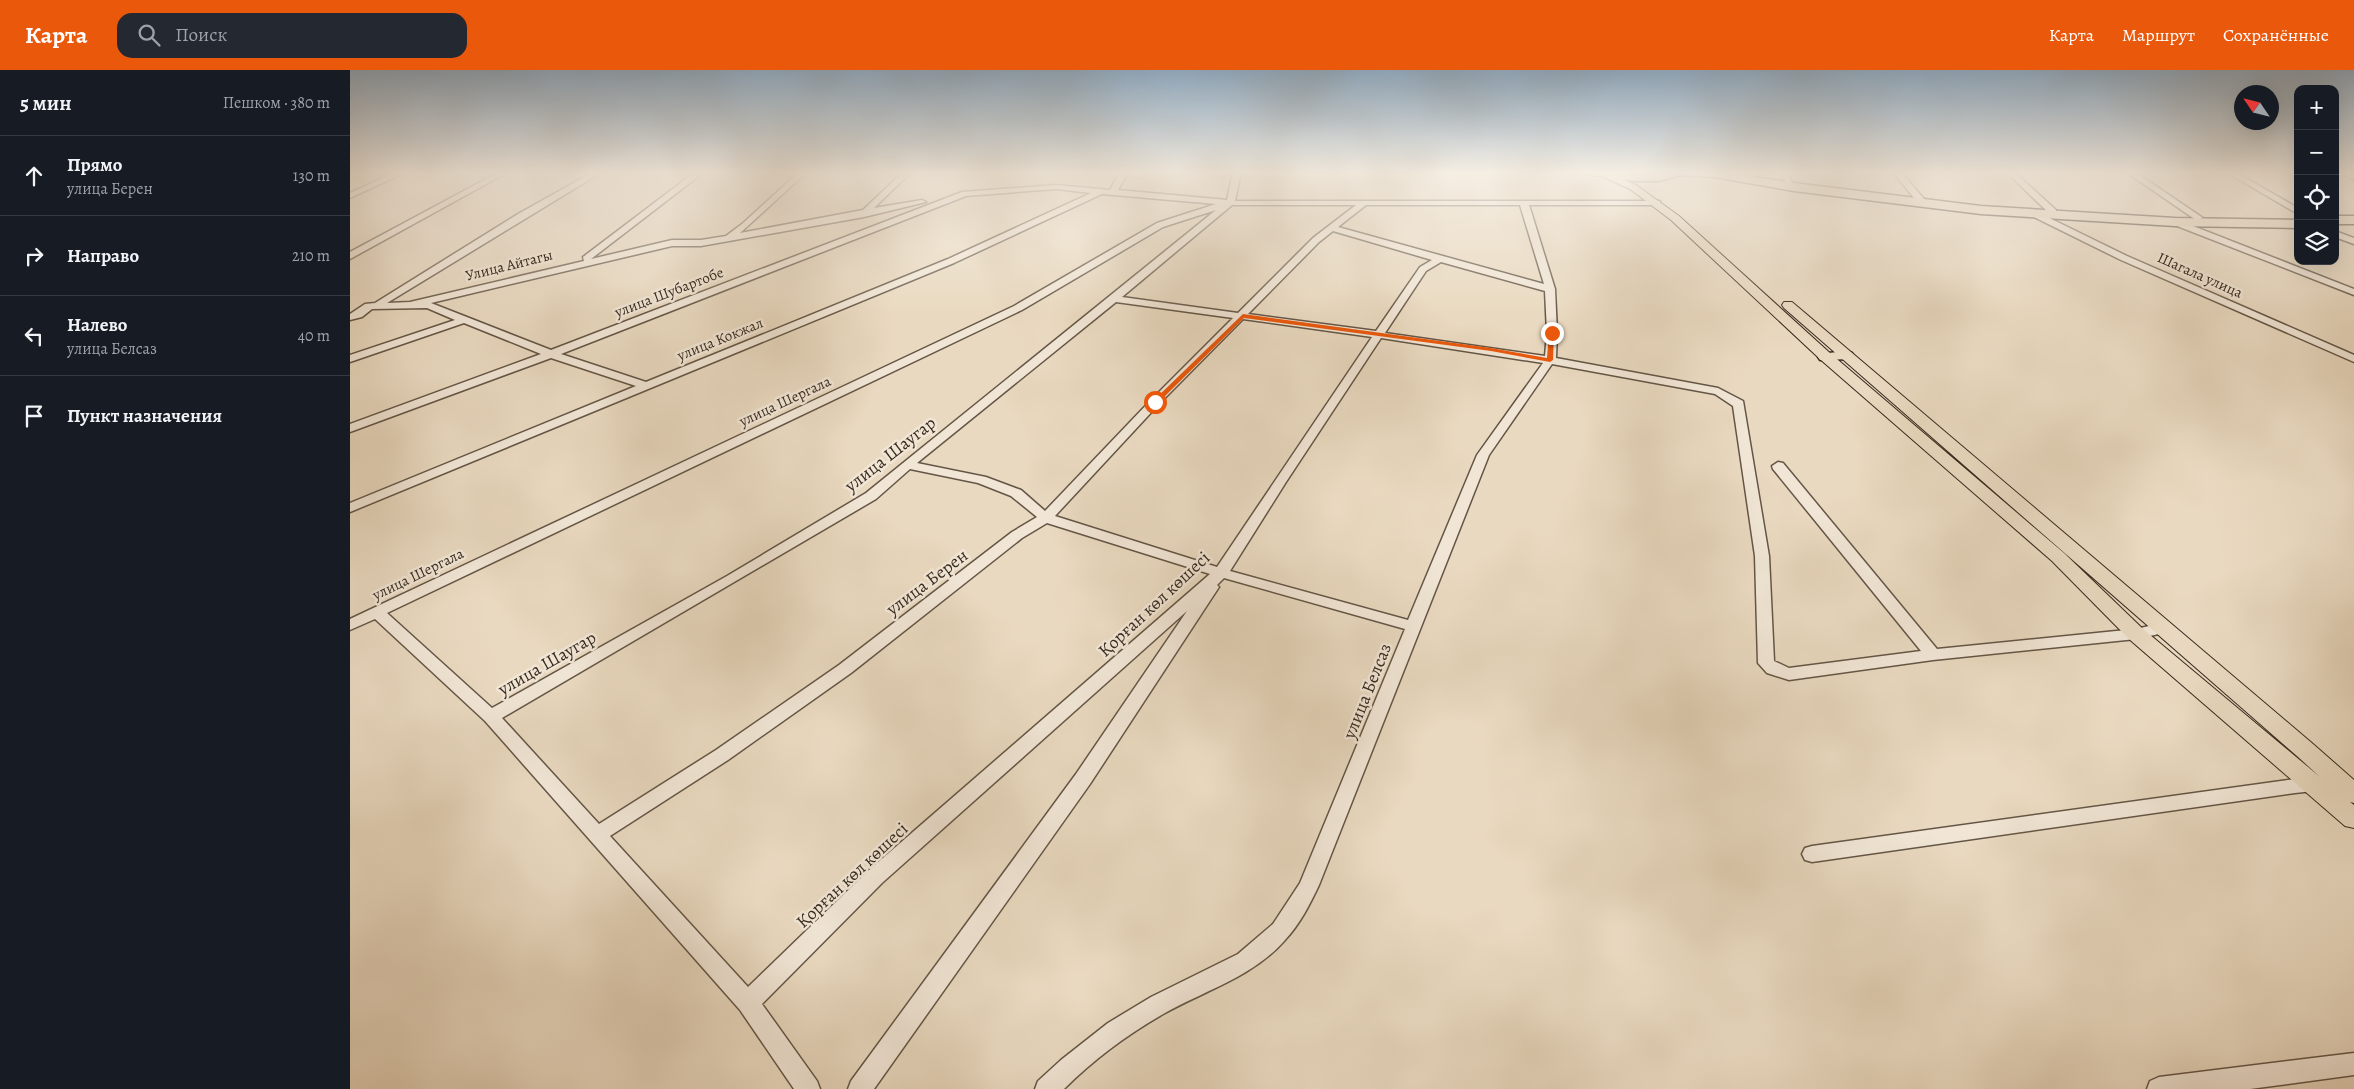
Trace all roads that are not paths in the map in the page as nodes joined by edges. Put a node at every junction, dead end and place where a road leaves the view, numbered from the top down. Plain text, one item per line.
1 (417, 220) edge
2 (515, 220) edge
3 (638, 220) edge
4 (752, 220) edge
5 (832, 220) edge
6 (899, 220) edge
7 (1040, 220) edge
8 (1178, 220) edge
9 (1209, 220) edge
10 (1343, 220) edge
11 (1529, 220) edge
12 (1676, 220) edge
13 (1692, 220) edge
14 (2046, 220) edge
15 (2133, 220) edge
16 (2339, 220) edge
17 (2354, 220) edge
18 (2176, 222) junction
19 (2294, 224) edge
20 (2339, 224) edge
21 (2354, 225) edge
22 (1332, 228) junction
23 (2339, 235) edge
24 (727, 238) junction
25 (2354, 241) edge
26 (350, 256) edge
27 (1440, 259) junction
28 (576, 264) junction
29 (1550, 289) junction
30 (2354, 292) edge
31 (1114, 300) junction
32 (414, 304) junction
33 (370, 306) junction
34 (1243, 316) junction
35 (350, 317) edge
36 (467, 319) junction
37 (1379, 334) junction
38 (551, 354) junction
39 (1846, 356) junction
40 (1826, 357) junction
41 (350, 359) edge
42 (2354, 359) edge
43 (1550, 360) junction
44 (646, 386) junction
45 (350, 428) edge
46 (907, 465) junction
47 (1778, 466) dead end
48 (350, 508) edge
49 (1046, 518) junction
50 (1220, 573) junction
51 (377, 612) junction
52 (350, 625) edge
53 (1415, 626) junction
54 (2162, 628) junction
55 (2136, 634) junction
56 (1933, 654) junction
57 (491, 717) junction
58 (2316, 785) junction
59 (2354, 794) edge
60 (2354, 819) edge
61 (597, 835) junction
62 (1812, 854) dead end
63 (748, 1003) junction
64 (2354, 1064) edge
65 (808, 1089) edge
66 (860, 1089) edge
67 (1047, 1089) edge
68 (2159, 1089) edge

1 - 26 street
2 - 33 street, Улица Айтагы
3 - 28 street
4 - 24 street
5 - 24 street, Улица Айтагы
6 - 38 street, улица Шубартобе
7 - 44 street, улица Кокжал
8 - 51 street, улица Шергала
9 - 31 street, улица Шаугар
10 - 22 street, улица Берен
11 - 29 street
12 - 40 main road
13 - 39 main road
14 - 42 street, Шагала улица
15 - 18 highway
16 - 17 highway
18 - 19 highway
18 - 30 street
20 - 21 highway
22 - 27 street
22 - 34 street, улица Берен
23 - 25 street
24 - 28 street, Улица Айтагы
27 - 29 street
27 - 37 street, Қорған көл көшесі
28 - 32 street, Улица Айтагы
29 - 43 street
31 - 34 street
31 - 46 street, улица Шаугар
32 - 33 street, Улица Айтагы
32 - 36 street, Улица Айтагы
33 - 35 street, Улица Айтагы
34 - 37 street
34 - 49 street, улица Берен
36 - 38 street, Улица Айтагы
36 - 41 street
37 - 43 street
37 - 50 street, Қорған көл көшесі
38 - 44 street, Улица Айтагы
38 - 45 street, улица Шубартобе
39 - 40 highway
39 - 54 main road
40 - 55 main road
43 - 53 street, улица Белсаз
43 - 56 street
44 - 48 street, улица Кокжал
46 - 49 street
46 - 57 street, улица Шаугар
47 - 56 street
49 - 50 street
49 - 61 street, улица Берен
50 - 53 street
50 - 63 street, Қорған көл көшесі
50 - 66 street
51 - 52 street, улица Шергала
51 - 57 street
53 - 67 street, улица Белсаз
54 - 55 street
54 - 59 main road
55 - 56 street
55 - 58 main road
57 - 61 street
58 - 60 main road
58 - 62 street
61 - 63 street
63 - 65 street
64 - 68 street

